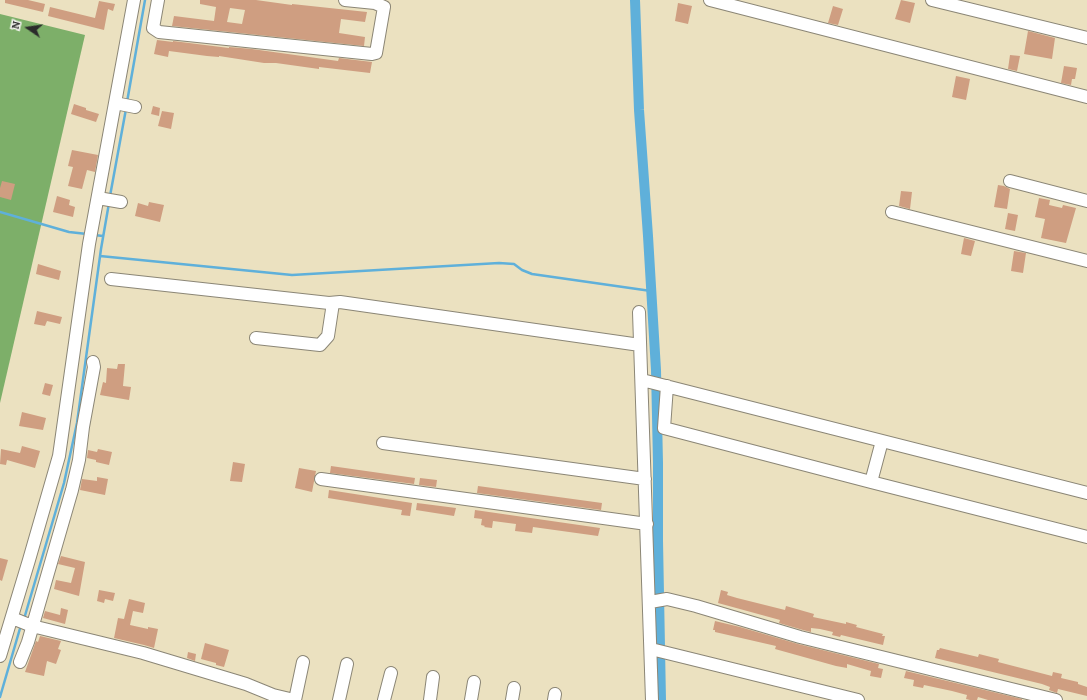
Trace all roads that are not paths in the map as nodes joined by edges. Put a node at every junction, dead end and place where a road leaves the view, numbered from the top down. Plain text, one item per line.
1 (134, 0) edge
2 (158, 0) edge
3 (345, 0) edge
4 (710, 0) edge
5 (932, 0) edge
6 (1087, 38) edge
7 (1087, 97) edge
8 (1010, 181) dead end
9 (100, 198) junction
10 (119, 201) dead end
11 (1087, 202) edge
12 (892, 212) dead end
13 (1087, 261) edge
14 (111, 279) dead end
15 (333, 303) junction
16 (639, 312) dead end
17 (256, 338) dead end
18 (640, 345) junction
19 (93, 362) dead end
20 (644, 380) junction
21 (665, 385) junction
22 (882, 441) junction
23 (383, 443) dead end
24 (321, 479) dead end
25 (645, 479) junction
26 (871, 482) junction
27 (1087, 493) edge
28 (647, 524) junction
29 (1087, 536) edge
30 (650, 602) junction
31 (12, 618) junction
32 (31, 625) junction
33 (651, 649) junction
34 (0, 656) edge
35 (20, 662) dead end
36 (303, 662) dead end
37 (347, 664) dead end
38 (391, 673) dead end
39 (433, 677) dead end
40 (474, 682) dead end
41 (514, 688) dead end
42 (294, 700) edge
43 (339, 700) edge
44 (384, 700) edge
45 (430, 700) edge
46 (471, 700) edge
47 (512, 700) edge
48 (652, 700) edge
49 (858, 700) edge
50 (1056, 700) edge

1 - 9 street
2 - 3 street
4 - 7 street
5 - 6 street
8 - 11 street
9 - 10 street
9 - 31 street
12 - 13 street
14 - 15 street
15 - 17 street
15 - 18 street
16 - 18 street
18 - 20 street
19 - 32 street
20 - 21 street
20 - 25 street
21 - 22 street
21 - 26 street
22 - 26 street
22 - 27 street
23 - 25 street
24 - 28 street
25 - 28 street
26 - 29 street
28 - 30 street
30 - 33 street
30 - 50 street
31 - 32 street
31 - 34 street
32 - 35 street
32 - 42 street
33 - 48 street
33 - 49 street
36 - 42 street
37 - 43 street
38 - 44 street
39 - 45 street
40 - 46 street
41 - 47 street

